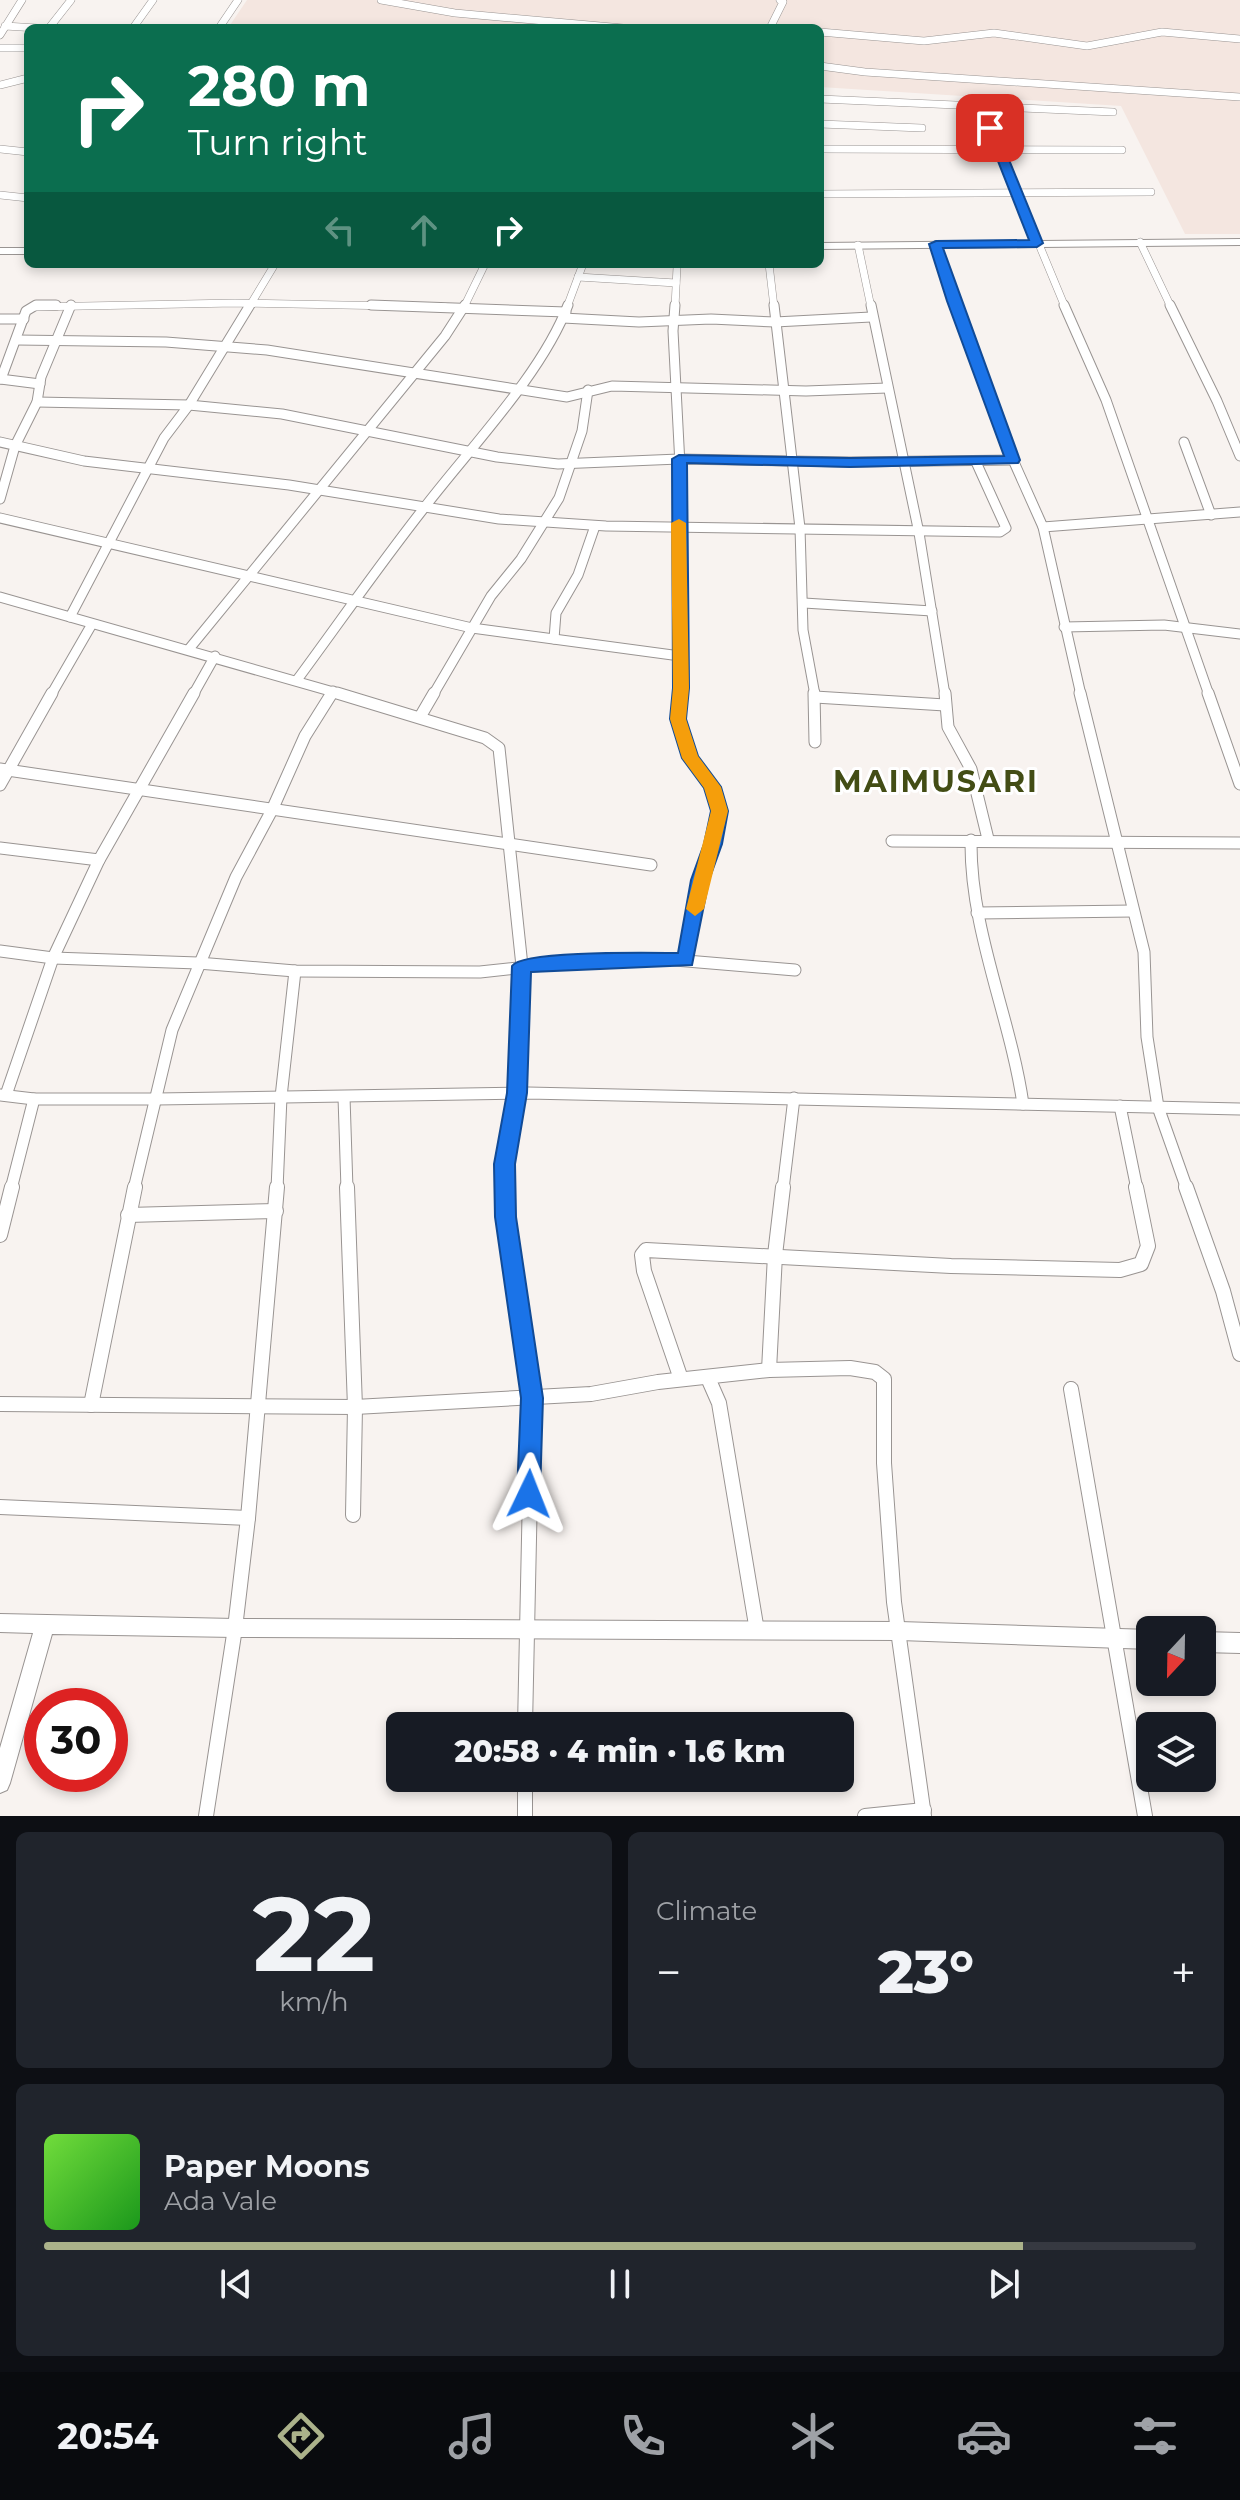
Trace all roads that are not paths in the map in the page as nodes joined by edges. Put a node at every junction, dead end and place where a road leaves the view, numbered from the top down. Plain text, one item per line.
1 (22, 0) edge
2 (71, 0) edge
3 (153, 0) edge
4 (238, 0) edge
5 (381, 0) edge
6 (780, 0) edge
7 (52, 24) edge
8 (136, 24) edge
9 (222, 24) edge
10 (578, 24) edge
11 (773, 24) edge
12 (5, 26) junction
13 (24, 27) edge
14 (1240, 30) edge
15 (824, 32) edge
16 (0, 35) edge
17 (1238, 39) edge
18 (0, 48) edge
19 (24, 48) edge
20 (824, 66) edge
21 (24, 79) edge
22 (0, 85) edge
23 (1240, 97) edge
24 (824, 99) edge
25 (982, 107) junction
26 (1113, 112) dead end
27 (824, 124) edge
28 (922, 128) dead end
29 (999, 148) junction
30 (0, 149) edge
31 (824, 149) edge
32 (1122, 150) dead end
33 (24, 152) edge
34 (1018, 192) junction
35 (1151, 192) dead end
36 (824, 194) edge
37 (0, 195) edge
38 (24, 198) edge
39 (1140, 242) junction
40 (1240, 242) edge
41 (1037, 243) junction
42 (936, 244) junction
43 (858, 245) junction
44 (824, 246) edge
45 (0, 251) edge
46 (24, 251) edge
47 (273, 268) edge
48 (483, 268) edge
49 (581, 268) edge
50 (677, 268) edge
51 (769, 268) edge
52 (578, 277) junction
53 (676, 283) junction
54 (252, 301) junction
55 (71, 305) junction
56 (465, 305) junction
57 (564, 315) junction
58 (871, 317) junction
59 (0, 319) edge
60 (24, 319) junction
61 (674, 320) junction
62 (775, 322) junction
63 (17, 340) junction
64 (56, 341) junction
65 (226, 346) junction
66 (415, 372) junction
67 (0, 379) edge
68 (40, 384) junction
69 (676, 387) junction
70 (887, 388) junction
71 (518, 390) junction
72 (588, 390) junction
73 (782, 390) junction
74 (37, 402) junction
75 (189, 405) junction
76 (370, 430) junction
77 (0, 442) edge
78 (1184, 442) dead end
79 (15, 446) junction
80 (471, 450) junction
81 (1240, 456) edge
82 (679, 459) junction
83 (1013, 460) junction
84 (791, 461) junction
85 (902, 462) junction
86 (976, 462) junction
87 (573, 463) junction
88 (146, 470) junction
89 (319, 490) junction
90 (0, 499) edge
91 (423, 509) junction
92 (1240, 512) edge
93 (1211, 515) junction
94 (0, 518) edge
95 (1148, 519) junction
96 (544, 523) junction
97 (595, 526) junction
98 (678, 527) junction
99 (1043, 527) junction
100 (800, 528) junction
101 (919, 533) junction
102 (107, 542) junction
103 (249, 575) junction
104 (0, 597) edge
105 (357, 602) junction
106 (804, 603) junction
107 (932, 611) junction
108 (70, 617) junction
109 (92, 624) junction
110 (1064, 627) junction
111 (1187, 627) junction
112 (472, 628) junction
113 (1240, 634) edge
114 (554, 639) junction
115 (189, 649) junction
116 (215, 656) junction
117 (680, 656) junction
118 (297, 680) junction
119 (333, 691) junction
120 (815, 697) junction
121 (945, 705) junction
122 (420, 717) junction
123 (815, 742) dead end
124 (4, 770) edge
125 (1240, 784) edge
126 (0, 785) edge
127 (139, 788) junction
128 (272, 810) junction
129 (988, 839) junction
130 (971, 840) junction
131 (1117, 840) junction
132 (892, 841) dead end
133 (1240, 843) edge
134 (511, 845) junction
135 (0, 848) edge
136 (99, 860) junction
137 (651, 865) dead end
138 (1133, 911) junction
139 (977, 913) junction
140 (0, 951) edge
141 (53, 958) junction
142 (686, 960) junction
143 (198, 963) junction
144 (522, 966) junction
145 (795, 970) dead end
146 (295, 971) junction
147 (517, 1093) junction
148 (3, 1095) edge
149 (281, 1097) junction
150 (344, 1097) junction
151 (794, 1098) junction
152 (34, 1099) junction
153 (157, 1099) junction
154 (1023, 1104) junction
155 (1120, 1106) junction
156 (1158, 1107) junction
157 (1240, 1109) edge
158 (276, 1211) junction
159 (128, 1215) junction
160 (0, 1235) edge
161 (775, 1255) junction
162 (1240, 1354) edge
163 (769, 1370) junction
164 (708, 1378) junction
165 (681, 1379) junction
166 (1071, 1389) dead end
167 (532, 1398) junction
168 (0, 1404) edge
169 (91, 1405) junction
170 (258, 1406) junction
171 (355, 1407) junction
172 (0, 1507) edge
173 (353, 1515) dead end
174 (248, 1518) junction
175 (0, 1623) edge
176 (45, 1626) junction
177 (235, 1628) junction
178 (525, 1629) junction
179 (757, 1631) junction
180 (900, 1631) junction
181 (1115, 1637) junction
182 (1136, 1638) edge
183 (1216, 1642) edge
184 (1240, 1643) edge
185 (525, 1712) edge
186 (0, 1783) edge
187 (525, 1792) edge
188 (924, 1813) edge
189 (206, 1816) edge
190 (525, 1816) edge
191 (865, 1816) edge
192 (1145, 1816) edge

1 - 12 street
2 - 7 street
3 - 8 street
4 - 9 street
5 - 10 street
6 - 11 street
12 - 13 street
12 - 16 street
14 - 17 street
15 - 17 street
18 - 19 street
20 - 23 street
21 - 22 street
24 - 25 street
25 - 26 street
25 - 29 street
27 - 28 street
29 - 31 street
29 - 32 street
29 - 34 street
30 - 33 street
34 - 35 street
34 - 36 street
34 - 41 street
37 - 38 street
39 - 40 main road
39 - 41 main road
39 - 81 street
41 - 42 main road
41 - 95 street
42 - 43 main road
42 - 83 street
43 - 44 main road
43 - 58 street
45 - 46 main road
47 - 54 street
48 - 56 street
49 - 52 street
50 - 53 street
51 - 62 street
52 - 53 street
52 - 57 street
53 - 61 street
54 - 55 street
54 - 56 street
54 - 65 street
55 - 60 street
55 - 64 street
56 - 57 street
56 - 66 street
57 - 61 street
57 - 71 street
58 - 62 street
58 - 70 street
59 - 60 street
60 - 63 street
61 - 62 street
61 - 69 street
62 - 73 street
63 - 64 street
63 - 67 street
64 - 65 street
64 - 68 street
65 - 66 street
65 - 75 street
66 - 71 street
66 - 76 street
67 - 68 street
68 - 74 street
69 - 72 street
69 - 73 street
69 - 82 street
70 - 73 street
70 - 85 street
71 - 72 street
71 - 80 street
72 - 87 street
73 - 84 street
74 - 75 street
74 - 79 street
75 - 76 street
75 - 88 street
76 - 80 street
76 - 89 street
77 - 79 street
78 - 93 street
79 - 88 street
79 - 90 street
80 - 87 street
80 - 91 street
82 - 84 street
82 - 87 street
82 - 98 street
83 - 86 street
83 - 99 street
84 - 85 street
84 - 100 street
85 - 86 street
85 - 101 street
86 - 101 street
87 - 96 street
88 - 89 street
88 - 102 street
89 - 91 street
89 - 103 street
91 - 96 street
91 - 105 street
92 - 93 street
93 - 95 street
94 - 102 street
95 - 99 street
95 - 111 street
96 - 97 street
96 - 112 street
97 - 98 street
97 - 114 street
98 - 100 street
98 - 117 street
99 - 110 street
100 - 101 street
100 - 106 street
101 - 107 street
102 - 103 street
102 - 108 street
103 - 105 street
103 - 115 street
104 - 108 street
105 - 112 street
105 - 118 street
106 - 107 street
106 - 120 street
107 - 121 street
108 - 109 street
109 - 115 street
109 - 124 street
110 - 111 street
110 - 131 street
111 - 113 street
111 - 125 street
112 - 114 street
112 - 122 street
114 - 117 street
115 - 116 street
116 - 118 street
116 - 127 street
117 - 142 street
118 - 119 street
119 - 122 street
119 - 128 street
120 - 121 street
120 - 123 street
121 - 129 street
122 - 134 street
124 - 126 street
124 - 127 street
127 - 128 street
127 - 136 street
128 - 134 street
128 - 143 street
129 - 130 street
129 - 131 street
130 - 132 street
130 - 139 street
131 - 133 street
131 - 138 street
134 - 137 street
134 - 144 street
135 - 136 street
136 - 141 street
138 - 139 street
138 - 156 street
139 - 154 street
140 - 141 street
141 - 143 street
141 - 148 street
142 - 144 street
142 - 145 street
143 - 146 street
143 - 153 street
144 - 146 street
144 - 147 street
146 - 149 street
147 - 150 street
147 - 151 street
147 - 167 street
148 - 152 street
149 - 150 street
149 - 153 street
149 - 158 street
150 - 171 street
151 - 154 street
151 - 161 street
152 - 153 street
152 - 160 street
153 - 159 street
154 - 155 street
155 - 156 street
155 - 161 street
156 - 157 street
156 - 162 street
158 - 159 street
158 - 170 street
159 - 169 street
161 - 163 street
161 - 165 street
163 - 164 street
163 - 180 street
164 - 165 street
164 - 179 street
165 - 167 street
166 - 181 street
167 - 171 street
167 - 178 street
168 - 169 street
169 - 170 street
170 - 171 street
170 - 174 street
171 - 173 street
172 - 174 street
174 - 177 street
175 - 176 street
176 - 177 street
176 - 186 street
177 - 178 street
177 - 189 street
178 - 179 street
178 - 185 street
179 - 180 street
180 - 181 street
180 - 188 street
181 - 182 street
181 - 192 street
183 - 184 street
187 - 190 street
188 - 191 street

